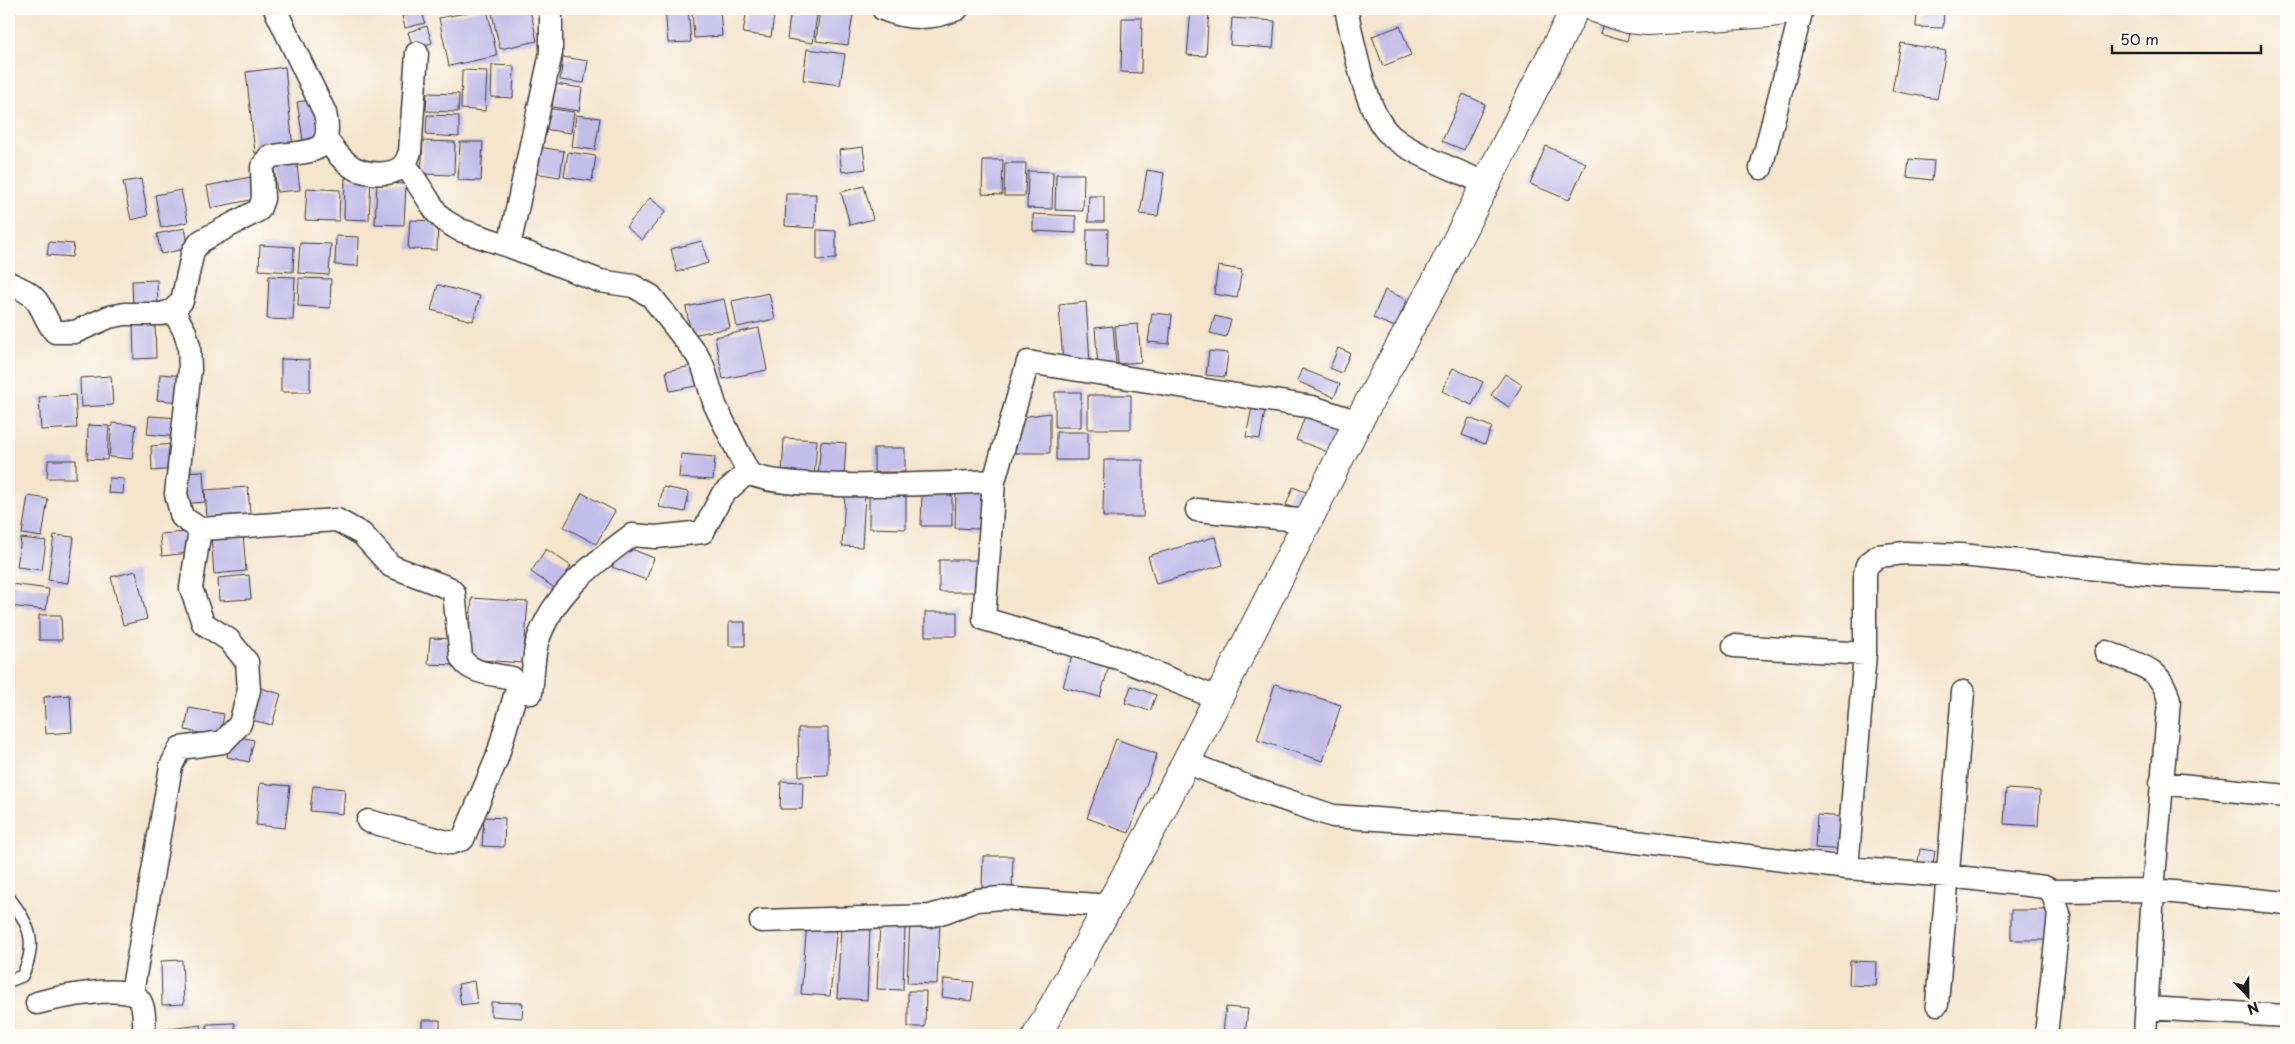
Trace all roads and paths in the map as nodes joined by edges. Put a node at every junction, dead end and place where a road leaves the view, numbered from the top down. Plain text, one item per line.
1 (275, 9) edge
2 (551, 9) edge
3 (882, 9) edge
4 (957, 9) edge
5 (1346, 9) edge
6 (1575, 9) edge
7 (1597, 9) edge
8 (1800, 9) edge
9 (418, 53) dead end
10 (327, 140) junction
11 (405, 164) junction
12 (1760, 168) dead end
13 (1487, 184) junction
14 (509, 246) junction
15 (9, 283) edge
16 (173, 310) junction
17 (1358, 422) junction
18 (748, 472) junction
19 (994, 481) junction
20 (1197, 510) dead end
21 (1308, 521) junction
22 (200, 529) junction
23 (2286, 581) edge
24 (1734, 646) dead end
25 (2106, 652) dead end
26 (1865, 654) junction
27 (517, 690) junction
28 (1963, 692) dead end
29 (1219, 699) junction
30 (1186, 762) junction
31 (2161, 783) junction
32 (2286, 796) edge
33 (368, 821) dead end
34 (1847, 868) junction
35 (1949, 876) junction
36 (2153, 890) junction
37 (2052, 891) junction
38 (9, 898) edge
39 (2286, 903) edge
40 (1110, 906) junction
41 (761, 921) dead end
42 (9, 981) edge
43 (132, 993) junction
44 (37, 1003) dead end
45 (1937, 1004) dead end
46 (2147, 1008) junction
47 (2286, 1016) edge
48 (144, 1035) edge
49 (1038, 1035) edge
50 (2046, 1035) edge
51 (2145, 1035) edge

1 - 10 street
2 - 14 street
3 - 4 street
5 - 13 street
6 - 13 main road
7 - 8 main road
8 - 12 street
9 - 11 street
10 - 11 street
10 - 16 street
11 - 14 street
13 - 17 main road
14 - 18 street
15 - 16 street
16 - 22 street
17 - 19 street
17 - 21 main road
18 - 19 street
18 - 27 street
19 - 29 street
20 - 21 street
21 - 29 main road
22 - 27 street
22 - 43 street
23 - 26 street
24 - 26 street
25 - 31 street
26 - 34 street
27 - 33 street
28 - 35 street
29 - 30 main road
30 - 34 street
30 - 40 main road
31 - 32 street
31 - 36 street
34 - 35 street
35 - 37 street
35 - 45 street
36 - 37 street
36 - 39 street
36 - 46 street
37 - 50 street
38 - 42 lane
40 - 41 street
40 - 49 main road
43 - 44 street
43 - 48 street
46 - 47 street
46 - 51 street

